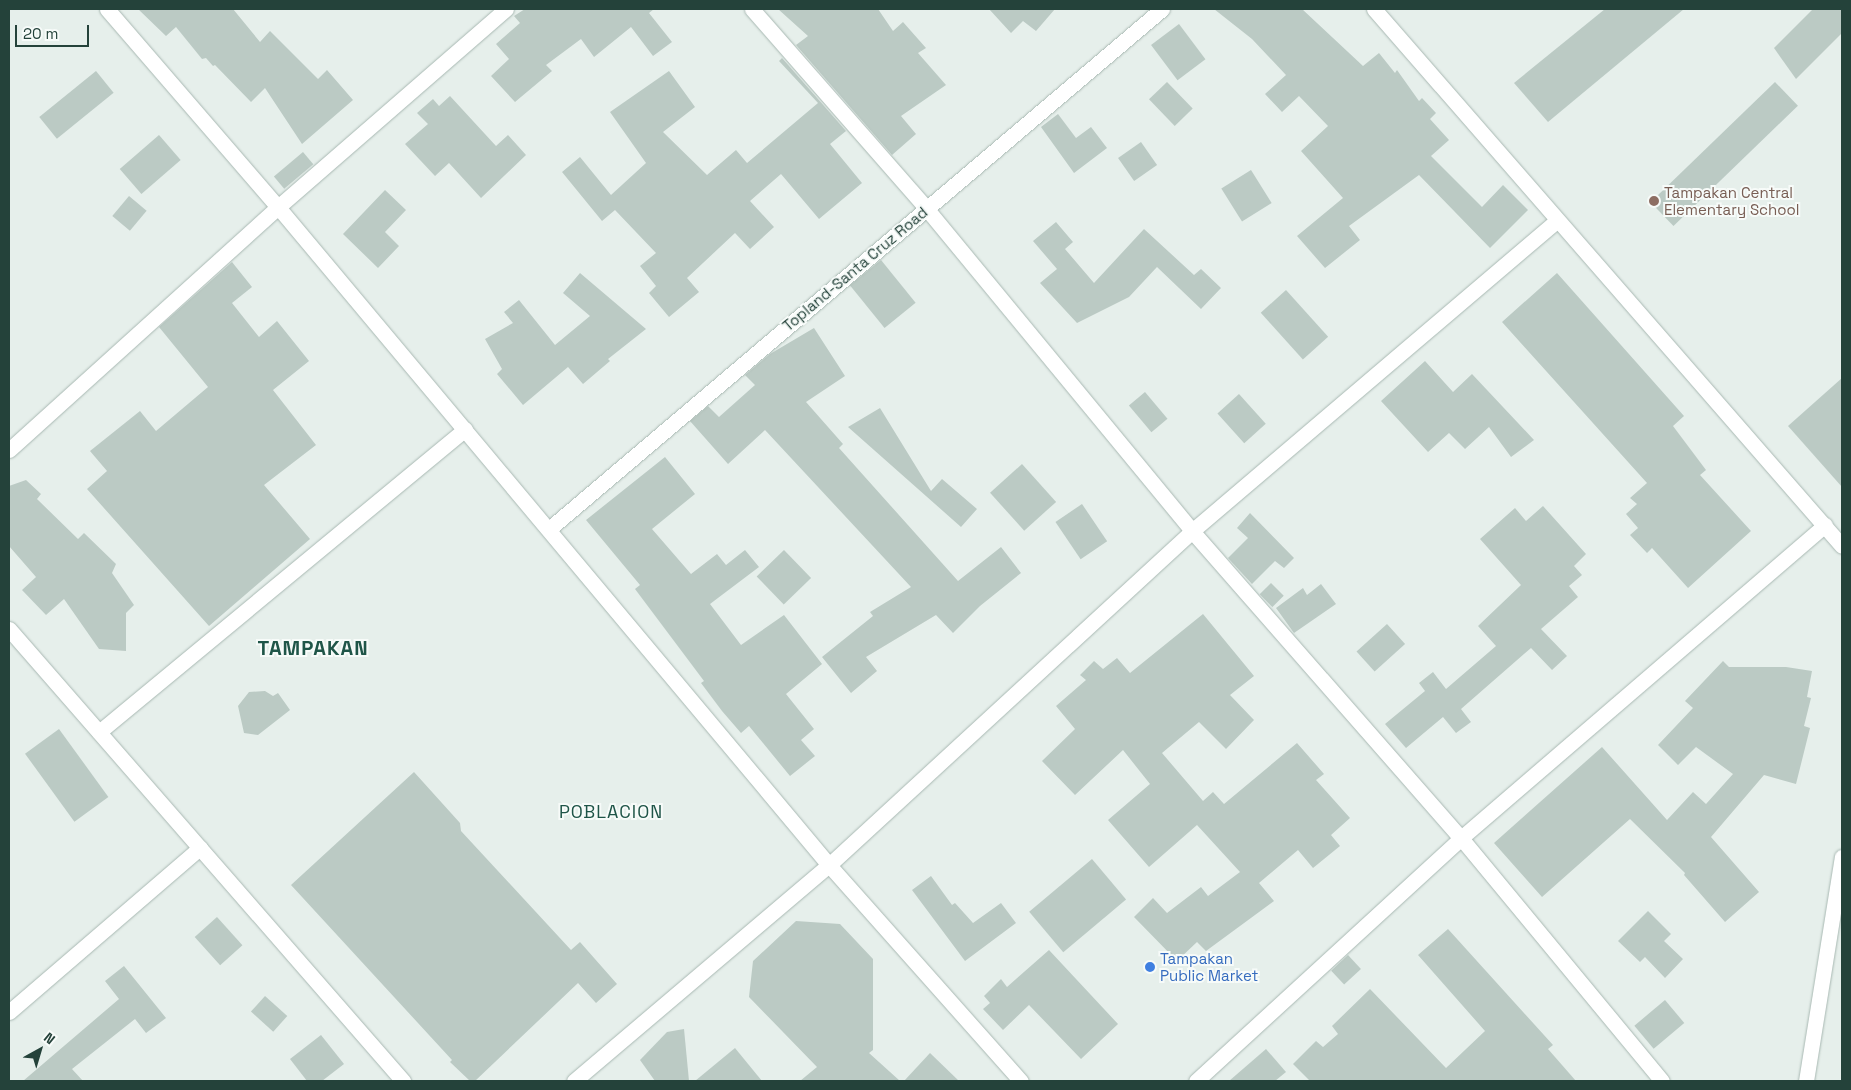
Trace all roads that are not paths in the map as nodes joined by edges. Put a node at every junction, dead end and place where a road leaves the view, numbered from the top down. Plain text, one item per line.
1 (107, 9) edge
2 (506, 9) edge
3 (752, 9) edge
4 (1162, 9) edge
5 (1374, 9) edge
6 (278, 207) junction
7 (926, 208) junction
8 (1556, 221) junction
9 (464, 429) junction
10 (9, 450) edge
11 (1825, 525) junction
12 (549, 529) junction
13 (1192, 531) junction
14 (1842, 546) edge
15 (9, 629) edge
16 (99, 732) junction
17 (1461, 838) junction
18 (200, 848) junction
19 (1842, 857) edge
20 (828, 864) junction
21 (9, 1012) edge
22 (403, 1081) edge
23 (574, 1081) edge
24 (1021, 1081) edge
25 (1196, 1081) edge
26 (1662, 1081) edge
27 (1806, 1081) edge

1 - 6 street
2 - 6 street
3 - 7 street
4 - 7 street, Topland-Santa Cruz Road
5 - 8 street
6 - 9 street
6 - 10 street
7 - 12 street, Topland-Santa Cruz Road
7 - 13 street
8 - 11 street
8 - 13 street
9 - 12 street
9 - 16 street
11 - 14 street
11 - 17 street
12 - 20 street
13 - 17 street
13 - 20 street
15 - 16 street
16 - 18 street
17 - 25 street
17 - 26 street
18 - 21 street
18 - 22 street
19 - 27 street
20 - 23 street
20 - 24 street

